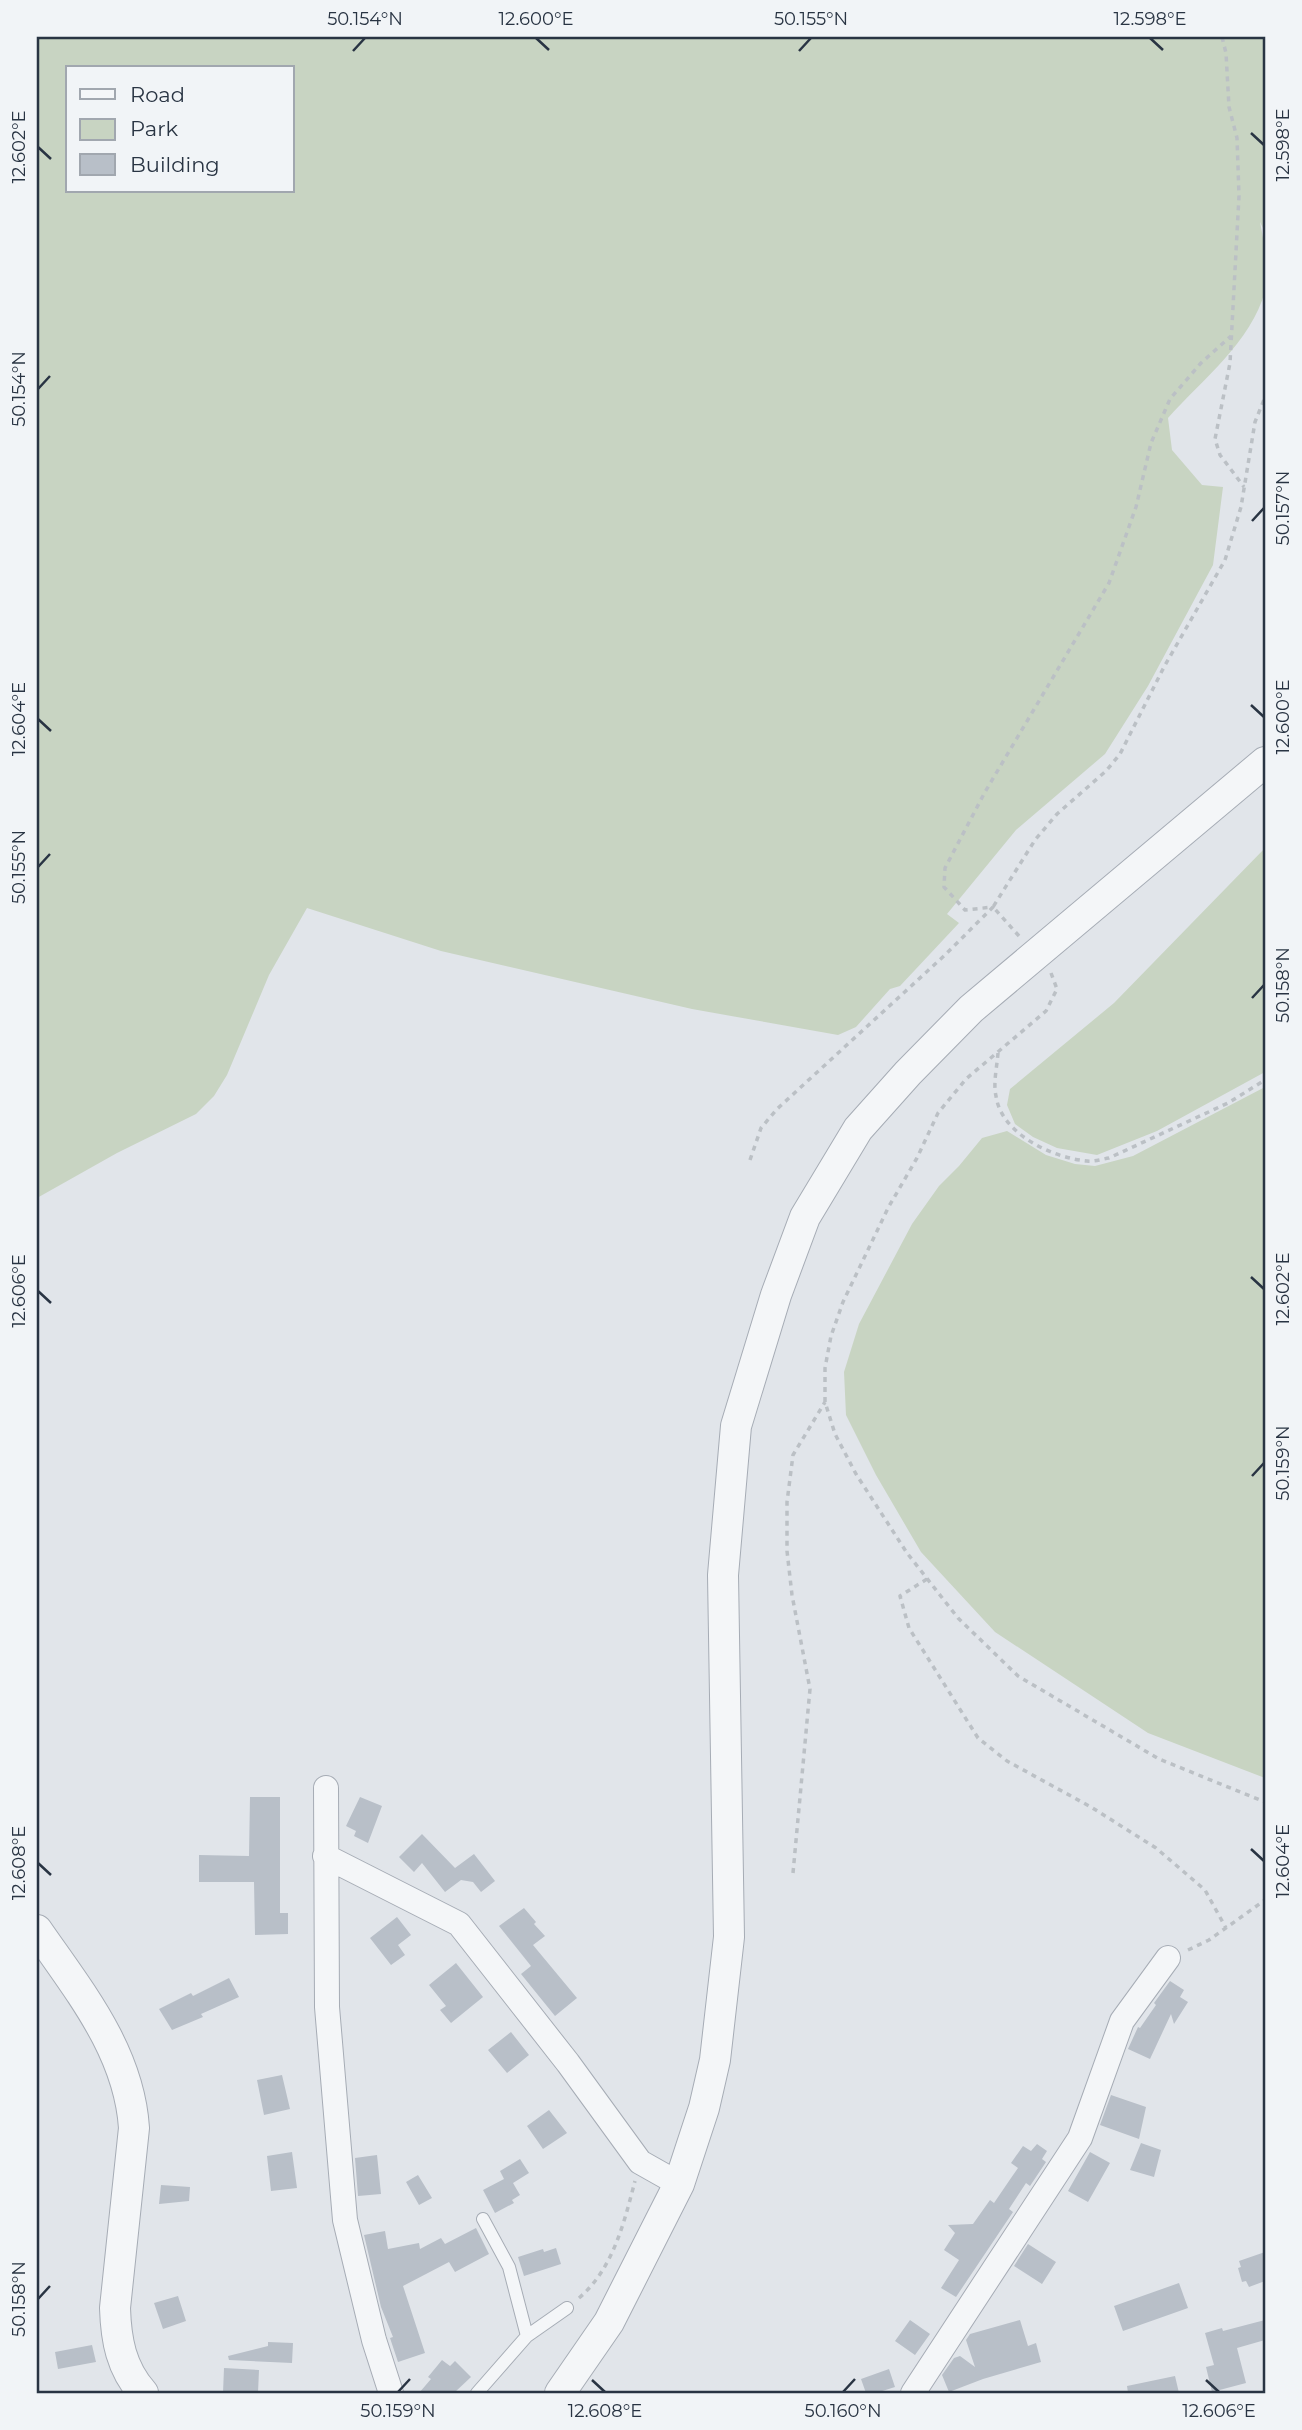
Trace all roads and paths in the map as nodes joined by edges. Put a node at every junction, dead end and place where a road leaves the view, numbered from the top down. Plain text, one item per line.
1 (1222, 37) edge
2 (1230, 335) junction
3 (1265, 397) edge
4 (1244, 487) junction
5 (1265, 762) edge
6 (993, 907) junction
7 (1035, 956) junction
8 (998, 1053) junction
9 (1265, 1080) edge
10 (750, 1160) dead end
11 (825, 1402) junction
12 (927, 1579) junction
13 (326, 1788) dead end
14 (1265, 1802) edge
15 (326, 1856) junction
16 (793, 1874) dead end
17 (1265, 1900) edge
18 (1226, 1928) junction
19 (37, 1930) edge
20 (1168, 1958) joint
21 (640, 2162) junction
22 (679, 2184) junction
23 (483, 2219) dead end
24 (567, 2308) joint
25 (527, 2336) junction
26 (143, 2393) edge
27 (391, 2393) edge
28 (477, 2393) edge
29 (560, 2393) edge
30 (913, 2393) edge

1 - 2 path
2 - 4 path
2 - 6 path
3 - 4 path
4 - 6 path
5 - 7 street
6 - 7 path
6 - 10 path
7 - 8 path
7 - 22 street
8 - 9 path
8 - 11 path
11 - 12 path
11 - 16 path
12 - 14 path
12 - 18 path
13 - 15 street
15 - 21 street
15 - 27 street
17 - 18 path
18 - 20 path
19 - 26 street
20 - 30 street
21 - 22 street
21 - 24 path
22 - 29 street
23 - 25 lane
24 - 25 lane
25 - 28 lane

